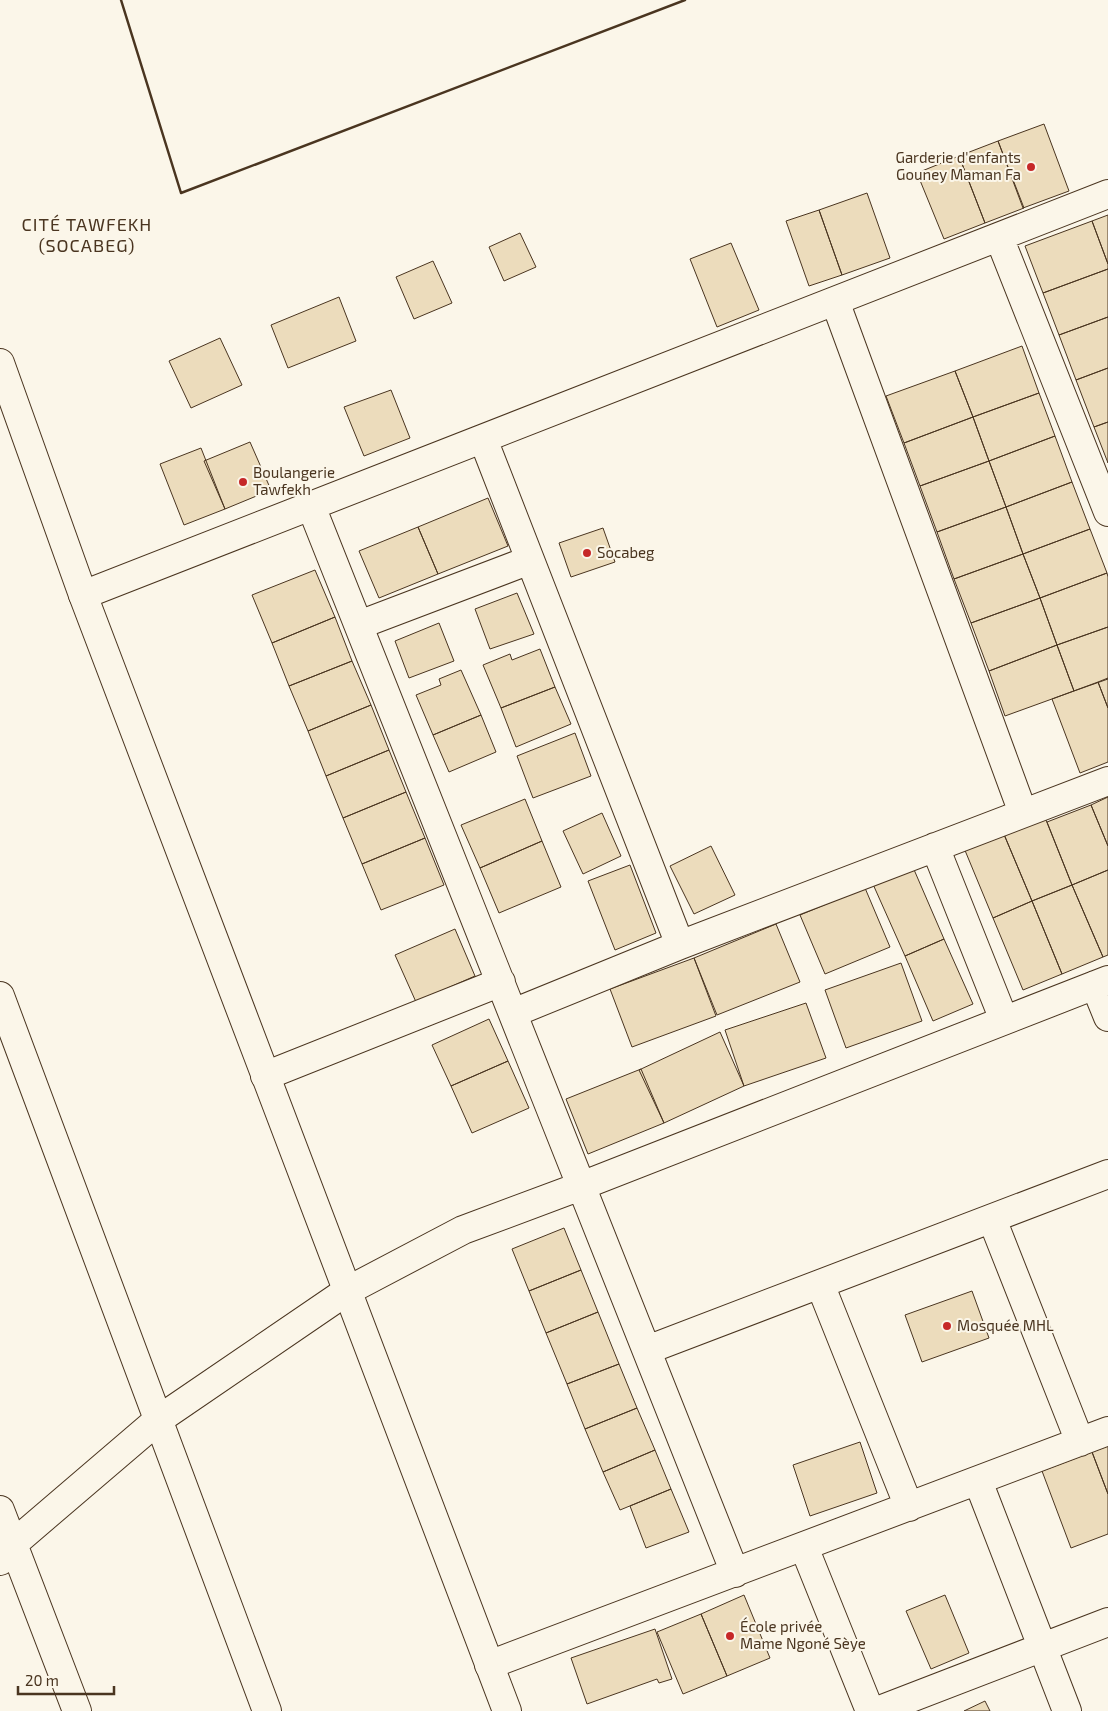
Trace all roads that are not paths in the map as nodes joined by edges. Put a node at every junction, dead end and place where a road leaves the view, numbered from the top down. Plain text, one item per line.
1 (1108, 194) edge
2 (999, 237) junction
3 (835, 301) junction
4 (2, 377) edge
5 (483, 439) junction
6 (311, 506) junction
7 (1108, 512) edge
8 (530, 560) junction
9 (83, 595) junction
10 (359, 625) junction
11 (1108, 781) edge
12 (1023, 813) junction
13 (935, 847) junction
14 (680, 945) junction
15 (501, 982) junction
16 (1102, 982) edge
17 (0, 996) edge
18 (513, 1013) junction
19 (1108, 1017) edge
20 (1004, 1020) junction
21 (265, 1076) junction
22 (1108, 1174) edge
23 (581, 1186) junction
24 (992, 1218) junction
25 (820, 1284) junction
26 (347, 1291) junction
27 (647, 1350) junction
28 (158, 1420) junction
29 (1108, 1431) edge
30 (1080, 1442) junction
31 (978, 1481) junction
32 (909, 1507) junction
33 (0, 1510) edge
34 (804, 1547) junction
35 (6, 1553) edge
36 (735, 1573) junction
37 (1108, 1622) edge
38 (1042, 1647) junction
39 (489, 1665) junction
40 (77, 1711) edge
41 (267, 1711) edge
42 (507, 1711) edge
43 (870, 1711) edge
44 (878, 1711) edge
45 (1067, 1711) edge

1 - 2 street
2 - 3 street
2 - 7 street
3 - 5 street
3 - 12 street
4 - 9 street
5 - 6 street
5 - 8 street
6 - 9 street
6 - 10 street
8 - 10 street
8 - 14 street
9 - 21 street
10 - 15 street
11 - 12 street
12 - 13 street
13 - 14 street
13 - 20 street
14 - 18 street
15 - 18 street
15 - 21 street
16 - 19 street
16 - 20 street
17 - 28 street
18 - 23 street
20 - 23 street
21 - 26 street
22 - 24 street
23 - 26 street
23 - 27 street
24 - 25 street
24 - 30 street
25 - 27 street
25 - 32 street
26 - 28 street
26 - 39 street
27 - 36 street
28 - 35 street
28 - 41 street
29 - 30 street
30 - 31 street
31 - 32 street
31 - 38 street
32 - 34 street
33 - 35 street
34 - 36 street
34 - 43 street
35 - 40 street
36 - 39 street
37 - 38 street
38 - 44 street
38 - 45 street
39 - 42 street

